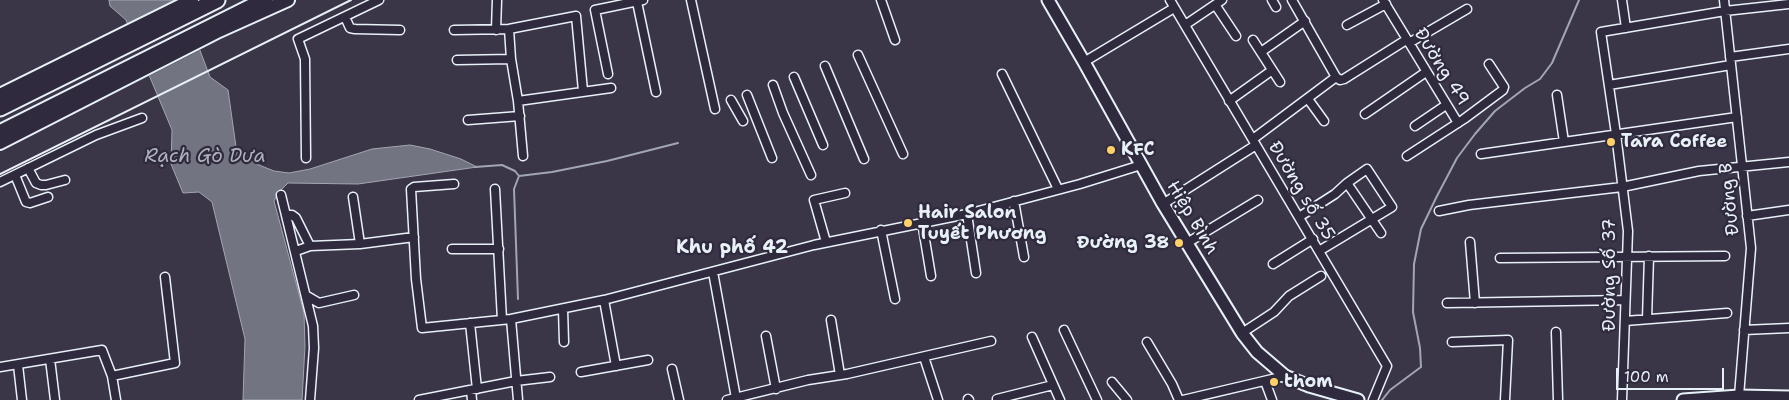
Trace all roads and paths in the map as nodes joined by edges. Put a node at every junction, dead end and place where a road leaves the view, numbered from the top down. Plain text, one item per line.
1 (288, 0) edge
2 (379, 0) edge
3 (497, 0) edge
4 (691, 0) edge
5 (881, 0) edge
6 (1048, 0) edge
7 (1170, 0) edge
8 (1222, 0) edge
9 (1292, 0) edge
10 (1622, 0) edge
11 (1724, 0) edge
12 (640, 1) edge
13 (205, 2) edge
14 (1385, 2) edge
15 (270, 3) edge
16 (1789, 4) edge
17 (1216, 6) junction
18 (1174, 8) junction
19 (1467, 9) dead end
20 (1725, 11) junction
21 (345, 17) junction
22 (1305, 21) junction
23 (1185, 25) junction
24 (1348, 25) dead end
25 (217, 27) junction
26 (1626, 28) junction
27 (509, 29) junction
28 (400, 30) dead end
29 (454, 30) dead end
30 (496, 30) junction
31 (1236, 36) dead end
32 (895, 40) dead end
33 (1253, 40) dead end
34 (1408, 42) junction
35 (109, 48) junction
36 (1789, 49) edge
37 (1261, 52) junction
38 (858, 55) dead end
39 (511, 59) junction
40 (457, 60) dead end
41 (1731, 61) junction
42 (1084, 62) junction
43 (1489, 64) dead end
44 (825, 66) dead end
45 (1271, 71) junction
46 (1426, 72) junction
47 (608, 74) dead end
48 (1002, 74) dead end
49 (123, 76) junction
50 (794, 77) dead end
51 (1336, 77) junction
52 (1280, 82) dead end
53 (773, 85) dead end
54 (1609, 85) junction
55 (611, 88) dead end
56 (583, 91) junction
57 (656, 92) dead end
58 (0, 95) edge
59 (747, 95) dead end
60 (1558, 95) dead end
61 (1308, 99) junction
62 (731, 100) dead end
63 (518, 101) junction
64 (1229, 101) junction
65 (1446, 105) junction
66 (0, 108) edge
67 (715, 109) dead end
68 (1365, 114) dead end
69 (520, 116) junction
70 (142, 118) dead end
71 (1737, 118) junction
72 (468, 120) dead end
73 (743, 121) dead end
74 (1324, 121) dead end
75 (1458, 123) junction
76 (1415, 126) dead end
77 (0, 133) edge
78 (1616, 134) junction
79 (1254, 142) junction
80 (1564, 142) junction
81 (0, 143) edge
82 (823, 145) dead end
83 (903, 154) dead end
84 (1481, 154) dead end
85 (523, 156) dead end
86 (1407, 156) dead end
87 (306, 158) dead end
88 (772, 158) dead end
89 (864, 159) dead end
90 (1789, 162) edge
91 (1140, 165) junction
92 (1742, 167) junction
93 (28, 168) junction
94 (15, 175) junction
95 (811, 175) dead end
96 (65, 180) dead end
97 (0, 182) edge
98 (1347, 183) junction
99 (454, 184) dead end
100 (1622, 186) junction
101 (495, 188) dead end
102 (1058, 189) junction
103 (845, 193) dead end
104 (281, 195) dead end
105 (48, 197) dead end
106 (353, 197) dead end
107 (1258, 200) dead end
108 (1014, 201) junction
109 (1163, 204) junction
110 (1789, 210) edge
111 (1439, 211) dead end
112 (967, 214) junction
113 (287, 216) junction
114 (1747, 216) junction
115 (1299, 217) junction
116 (1372, 219) junction
117 (922, 222) junction
118 (881, 230) junction
119 (1381, 232) dead end
120 (414, 237) junction
121 (1313, 239) junction
122 (826, 242) junction
123 (1470, 242) dead end
124 (1187, 243) junction
125 (360, 244) junction
126 (310, 246) junction
127 (452, 249) dead end
128 (499, 249) junction
129 (296, 251) junction
130 (1319, 251) junction
131 (1649, 256) junction
132 (1724, 256) dead end
133 (1024, 257) dead end
134 (1627, 257) junction
135 (1500, 258) dead end
136 (1273, 264) dead end
137 (713, 272) junction
138 (976, 273) dead end
139 (931, 276) dead end
140 (1321, 276) dead end
141 (164, 277) dead end
142 (354, 295) dead end
143 (307, 296) junction
144 (894, 298) dead end
145 (604, 300) junction
146 (1625, 300) junction
147 (1447, 303) dead end
148 (1475, 303) junction
149 (563, 309) junction
150 (1727, 313) dead end
151 (1647, 319) junction
152 (506, 320) junction
153 (830, 320) dead end
154 (1625, 321) junction
155 (470, 323) junction
156 (1789, 328) edge
157 (1064, 330) dead end
158 (1744, 330) junction
159 (1242, 332) junction
160 (1556, 332) dead end
161 (766, 336) dead end
162 (1032, 337) dead end
163 (990, 341) dead end
164 (564, 342) dead end
165 (1147, 342) dead end
166 (1452, 342) dead end
167 (924, 356) junction
168 (50, 359) junction
169 (648, 360) dead end
170 (18, 365) junction
171 (616, 366) junction
172 (0, 368) edge
173 (672, 369) dead end
174 (581, 372) dead end
175 (840, 375) junction
176 (112, 376) junction
177 (1285, 376) junction
178 (550, 378) dead end
179 (516, 381) junction
180 (1265, 381) junction
181 (1112, 382) dead end
182 (1053, 384) junction
183 (474, 389) junction
184 (776, 389) junction
185 (1739, 396) junction
186 (1207, 397) edge
187 (1789, 397) edge
188 (446, 398) edge
189 (736, 398) junction
190 (998, 398) dead end
191 (22, 400) edge
192 (55, 400) edge
193 (116, 400) edge
194 (310, 400) edge
195 (419, 400) edge
196 (472, 400) edge
197 (518, 400) edge
198 (679, 400) edge
199 (727, 400) edge
200 (938, 400) edge
201 (1060, 400) edge
202 (1097, 400) edge
203 (1127, 400) edge
204 (1179, 400) edge
205 (1183, 400) edge
206 (1272, 400) edge
207 (1358, 400) edge
208 (1373, 400) edge
209 (1505, 400) edge
210 (1558, 400) edge
211 (1622, 400) edge
212 (1683, 400) edge

1 - 15 main road
2 - 21 street
3 - 30 street
4 - 67 street
5 - 32 street
6 - 42 main road, Hiệp Bình
7 - 18 street, Đường số 35
8 - 17 street
9 - 22 street
10 - 26 street
11 - 20 street, Đường B
12 - 47 street
12 - 57 street
13 - 35 highway
14 - 24 street
14 - 34 street, Đường 49
15 - 25 main road
15 - 25 highway
16 - 20 street
17 - 23 street
17 - 31 street
18 - 23 street, Đường số 35
18 - 42 street
19 - 34 street
20 - 26 street
20 - 41 street, Đường B
21 - 28 street
21 - 87 street
22 - 37 street
22 - 51 street
23 - 64 street, Đường số 35
25 - 49 highway
26 - 54 street, Đường Số 37
27 - 30 street
27 - 39 street
27 - 56 street
29 - 30 street
33 - 37 street
34 - 46 street, Đường 49
34 - 51 street
35 - 58 main road
35 - 66 highway
36 - 41 street
37 - 45 street
38 - 83 street
39 - 40 street
39 - 63 street
41 - 54 street
41 - 71 street, Đường B
42 - 91 main road, Hiệp Bình
43 - 75 street
44 - 89 street
45 - 52 street
45 - 64 street
46 - 65 street, Đường 49
46 - 68 street
48 - 102 street
49 - 77 highway
49 - 81 main road
50 - 82 street
51 - 61 street
53 - 95 street
54 - 78 street, Đường Số 37
55 - 56 street
56 - 63 street
59 - 88 street
60 - 80 street
61 - 74 street
61 - 79 street
62 - 73 street
63 - 69 street
64 - 79 street, Đường số 35
65 - 75 street, Đường 49
65 - 76 street
69 - 72 street
69 - 85 street
70 - 93 street
71 - 78 street
71 - 92 street, Đường B
75 - 86 street
78 - 80 street
78 - 100 street, Đường Số 37
79 - 109 street
79 - 115 street, Đường số 35
80 - 84 street
90 - 92 street
91 - 102 street
91 - 109 main road, Hiệp Bình
92 - 100 street
92 - 114 street, Đường B
93 - 94 street
93 - 96 street
94 - 97 street
94 - 105 street
98 - 115 street
98 - 116 street
98 - 116 street
99 - 120 street
100 - 111 street
100 - 134 street, Đường Số 37
101 - 128 street
102 - 108 street
103 - 122 street
104 - 113 street
106 - 125 street
107 - 124 street
108 - 112 street
108 - 133 street
109 - 124 main road, Hiệp Bình
110 - 114 street
112 - 117 street
112 - 138 street
113 - 126 street
113 - 129 street
114 - 158 street, Đường B
115 - 121 street, Đường số 35
116 - 119 street
116 - 130 street
117 - 118 street
117 - 139 street
118 - 122 street
118 - 144 street
120 - 125 street
120 - 155 street
121 - 130 street, Đường số 35
121 - 136 street
122 - 137 street
123 - 148 street
124 - 159 main road, Hiệp Bình
125 - 126 street
126 - 129 street
127 - 128 street
128 - 152 street
129 - 143 street
130 - 208 street, Đường số 35
131 - 132 street
131 - 134 street
131 - 151 street
134 - 135 street
134 - 146 street, Đường Số 37
137 - 145 street
137 - 189 street
140 - 159 street
141 - 176 street
142 - 143 street
143 - 194 street
145 - 149 street
145 - 171 street
146 - 148 street
146 - 154 street, Đường Số 37
147 - 148 street
149 - 152 street
149 - 164 street
150 - 151 street
151 - 154 street
152 - 155 street
152 - 179 street
153 - 175 street
154 - 211 street, Đường Số 37
155 - 183 street
156 - 158 street
157 - 202 street
158 - 185 street, Đường B
159 - 177 main road, Hiệp Bình
160 - 210 street
161 - 184 street
162 - 182 street
163 - 167 street
165 - 204 street
166 - 209 street
167 - 175 street
167 - 200 street
168 - 170 street
168 - 176 street
168 - 192 street
169 - 171 street
170 - 172 street
170 - 191 street
171 - 174 street
173 - 198 street
175 - 184 street
176 - 193 street
177 - 180 street
177 - 207 main road, Hiệp Bình
178 - 179 street
179 - 183 street
179 - 197 street
180 - 186 street
180 - 206 street
181 - 203 street
182 - 190 street
182 - 201 street
183 - 188 street
183 - 196 street
184 - 189 street
185 - 187 main road
185 - 212 main road
186 - 205 street
188 - 195 street
189 - 199 street

